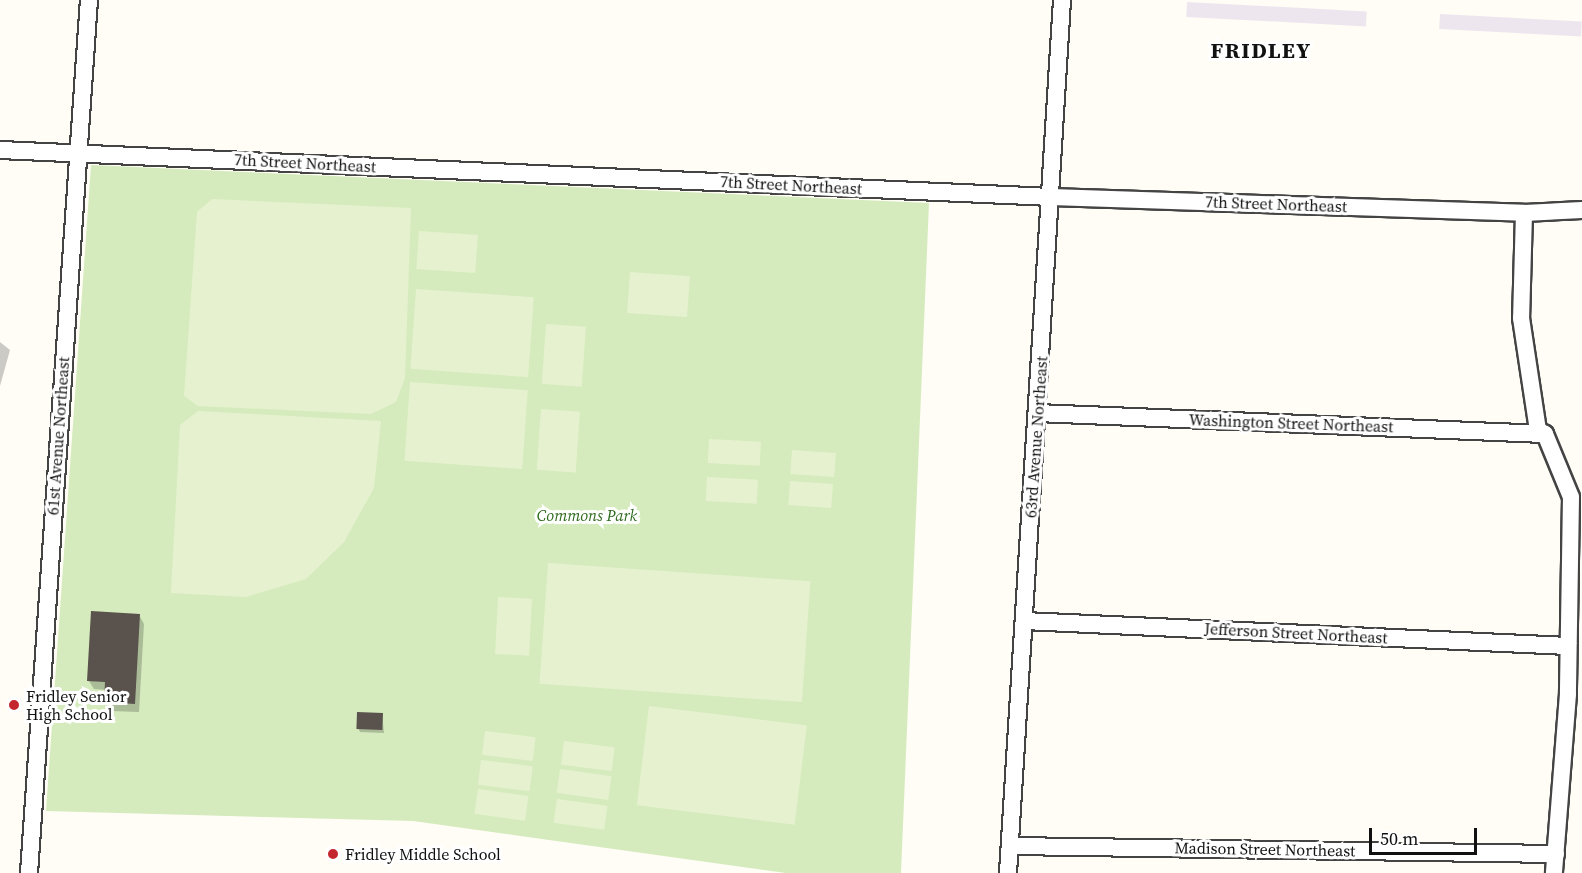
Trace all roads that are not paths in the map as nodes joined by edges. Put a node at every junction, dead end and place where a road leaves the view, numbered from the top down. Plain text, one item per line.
1 (89, 0) edge
2 (1062, 0) edge
3 (0, 150) edge
4 (80, 153) junction
5 (1052, 197) junction
6 (1582, 210) edge
7 (1524, 213) junction
8 (1037, 413) junction
9 (1545, 434) junction
10 (1024, 621) junction
11 (1569, 646) junction
12 (1010, 846) junction
13 (1556, 854) junction
14 (29, 873) edge
15 (1008, 873) edge
16 (1554, 873) edge

1 - 4 street, 61st Avenue Northeast
2 - 5 street, 63rd Avenue Northeast
3 - 4 street, 7th Street Northeast
4 - 5 street, 7th Street Northeast
4 - 14 street, 61st Avenue Northeast
5 - 7 street, 7th Street Northeast
5 - 8 street, 63rd Avenue Northeast
6 - 7 street, 7th Street Northeast
7 - 9 street
8 - 9 street, Washington Street Northeast
8 - 10 street, 63rd Avenue Northeast
9 - 11 street
10 - 11 street, Jefferson Street Northeast
10 - 12 street, 63rd Avenue Northeast
11 - 13 street
12 - 13 street, Madison Street Northeast
12 - 15 street, 63rd Avenue Northeast
13 - 16 street

